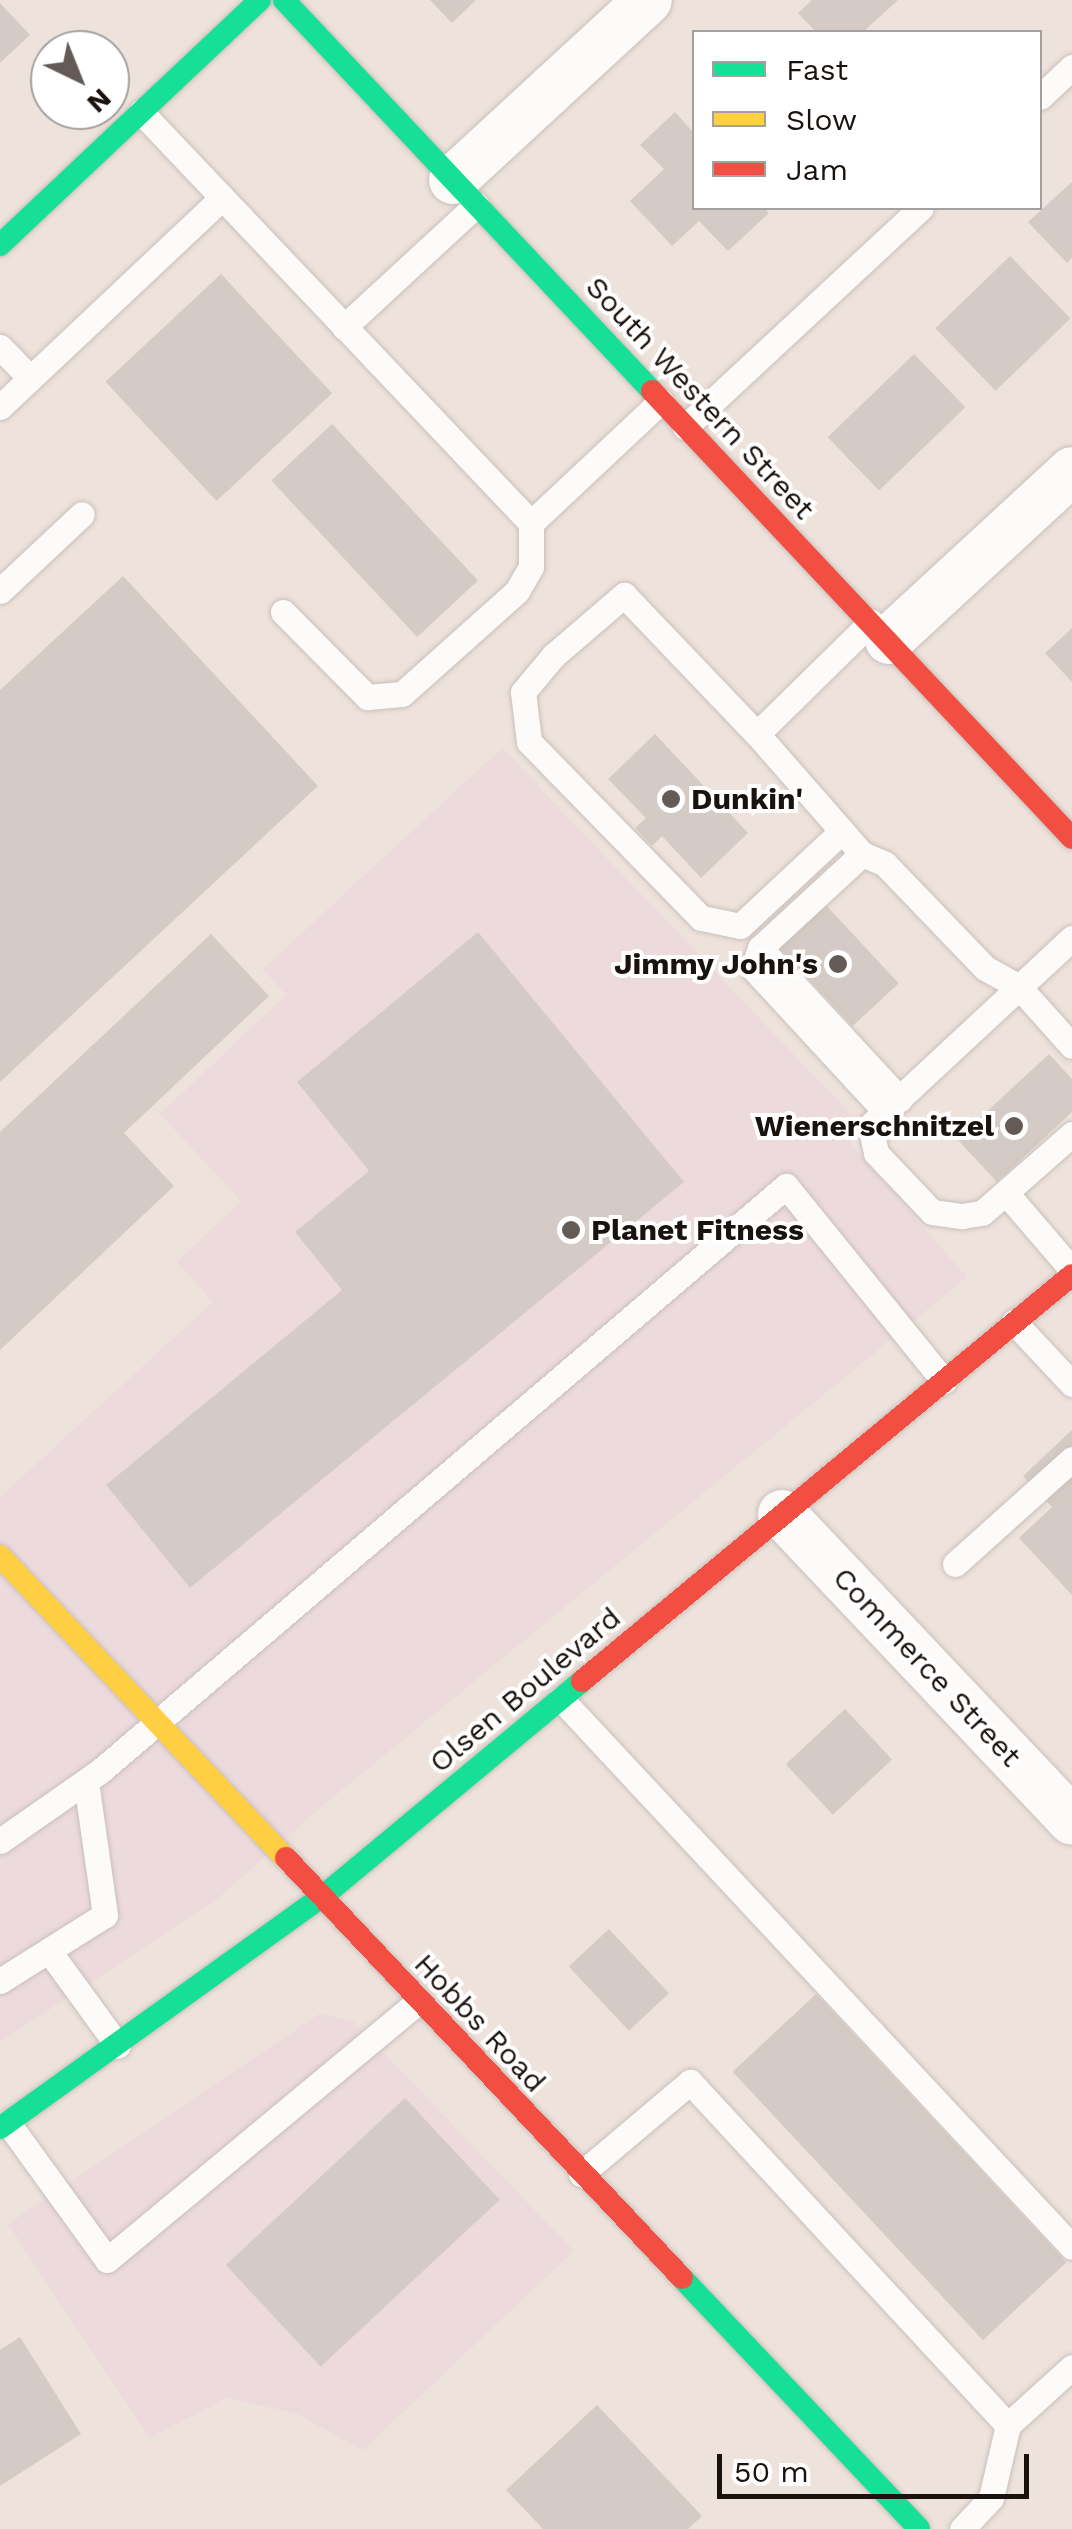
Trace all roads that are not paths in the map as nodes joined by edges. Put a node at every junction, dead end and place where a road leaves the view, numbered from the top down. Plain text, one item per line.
1 (260, 0) edge
2 (284, 0) edge
3 (648, 0) edge
4 (1072, 67) edge
5 (1042, 96) edge
6 (141, 112) junction
7 (464, 192) junction
8 (222, 198) junction
9 (919, 210) edge
10 (0, 246) edge
11 (344, 327) junction
12 (0, 347) edge
13 (30, 378) junction
14 (662, 402) junction
15 (0, 406) edge
16 (685, 427) junction
17 (1072, 471) edge
18 (82, 514) dead end
19 (531, 523) junction
20 (0, 590) edge
21 (283, 612) dead end
22 (880, 631) junction
23 (757, 734) junction
24 (842, 831) junction
25 (1072, 838) edge
26 (862, 854) junction
27 (1072, 938) edge
28 (1019, 987) junction
29 (1072, 1046) edge
30 (885, 1112) junction
31 (1072, 1134) edge
32 (1072, 1157) edge
33 (1011, 1200) junction
34 (1072, 1272) edge
35 (1014, 1322) junction
36 (944, 1380) junction
37 (1072, 1384) edge
38 (1072, 1459) edge
39 (782, 1514) junction
40 (0, 1556) edge
41 (956, 1564) dead end
42 (561, 1699) junction
43 (157, 1724) junction
44 (86, 1782) junction
45 (1072, 1821) edge
46 (0, 1840) edge
47 (322, 1897) junction
48 (49, 1951) junction
49 (0, 1982) edge
50 (418, 2002) junction
51 (118, 2046) junction
52 (4, 2126) edge
53 (581, 2174) junction
54 (1072, 2247) edge
55 (1072, 2367) edge
56 (1008, 2425) junction
57 (919, 2529) edge
58 (962, 2529) edge

1 - 6 main road
2 - 7 main road, South Western Street
3 - 7 street
4 - 5 lane
6 - 8 lane
6 - 10 main road
7 - 11 lane
7 - 14 main road, South Western Street
8 - 11 lane
8 - 13 lane
9 - 16 lane
11 - 19 lane
12 - 13 lane
13 - 15 lane
14 - 16 main road, South Western Street
14 - 19 lane
16 - 22 main road, South Western Street
17 - 22 street
18 - 20 lane
19 - 21 lane
22 - 23 lane
22 - 25 main road, South Western Street
23 - 24 lane
23 - 24 lane
24 - 26 lane
26 - 28 lane
26 - 30 lane
27 - 28 lane
28 - 29 lane
28 - 30 lane
30 - 33 lane
31 - 33 lane
32 - 33 lane
33 - 34 lane
34 - 35 main road, Olsen Boulevard
35 - 36 main road, Olsen Boulevard
35 - 37 lane
36 - 39 main road, Olsen Boulevard
36 - 43 lane
38 - 41 lane
39 - 42 main road, Olsen Boulevard
39 - 45 street, Commerce Street
40 - 43 main road, Hobbs Road
42 - 47 main road, Olsen Boulevard
42 - 54 lane
43 - 44 lane
43 - 47 main road, Hobbs Road
44 - 46 lane
44 - 48 lane
47 - 50 main road, Hobbs Road
47 - 51 main road, Olsen Boulevard
48 - 49 lane
48 - 51 lane
50 - 52 lane
50 - 53 main road, Hobbs Road
51 - 52 main road, Olsen Boulevard
53 - 56 lane
53 - 57 main road, Hobbs Road
55 - 56 lane
56 - 58 lane

